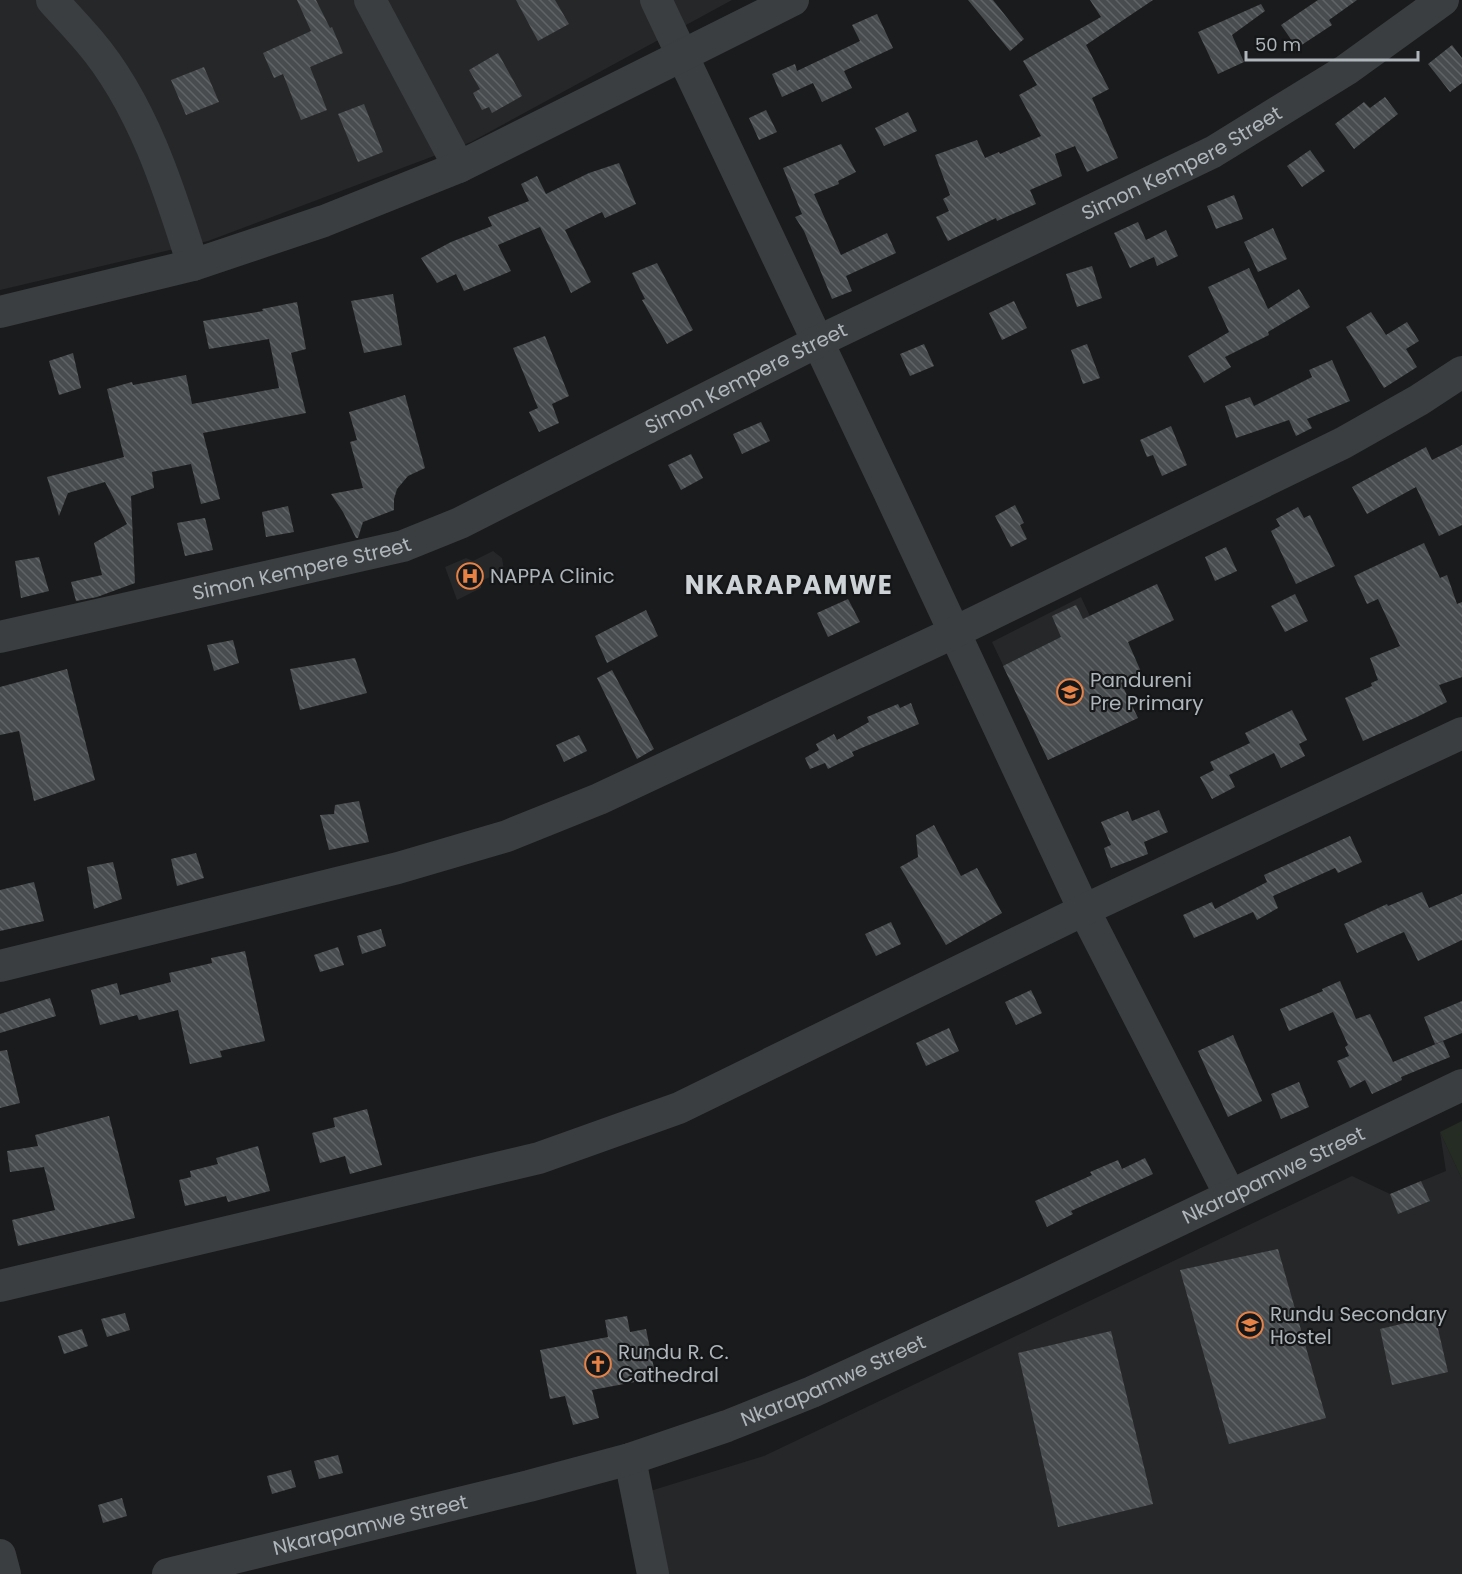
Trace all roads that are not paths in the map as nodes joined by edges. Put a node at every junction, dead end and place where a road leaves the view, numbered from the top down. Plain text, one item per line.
1 (52, 0) edge
2 (370, 0) edge
3 (656, 0) edge
4 (793, 0) edge
5 (1443, 0) edge
6 (682, 55) junction
7 (459, 167) junction
8 (193, 265) junction
9 (0, 312) edge
10 (817, 342) junction
11 (1462, 372) edge
12 (955, 632) junction
13 (0, 636) edge
14 (1462, 733) edge
15 (1084, 910) junction
16 (0, 966) edge
17 (1462, 1084) edge
18 (1230, 1196) junction
19 (0, 1286) edge
20 (630, 1459) junction
21 (0, 1555) edge
22 (5, 1574) edge
23 (168, 1574) edge
24 (653, 1574) edge

1 - 8 street
2 - 7 street
3 - 6 street
4 - 6 street
5 - 10 street, Simon Kempere Street
6 - 7 street
6 - 10 street
7 - 8 street
8 - 9 street
10 - 12 street
10 - 13 street, Simon Kempere Street
11 - 12 street
12 - 15 street
12 - 16 street
14 - 15 street
15 - 18 street
15 - 19 street
17 - 18 street, Nkarapamwe Street
18 - 20 street, Nkarapamwe Street
20 - 23 street, Nkarapamwe Street
20 - 24 street
21 - 22 street

